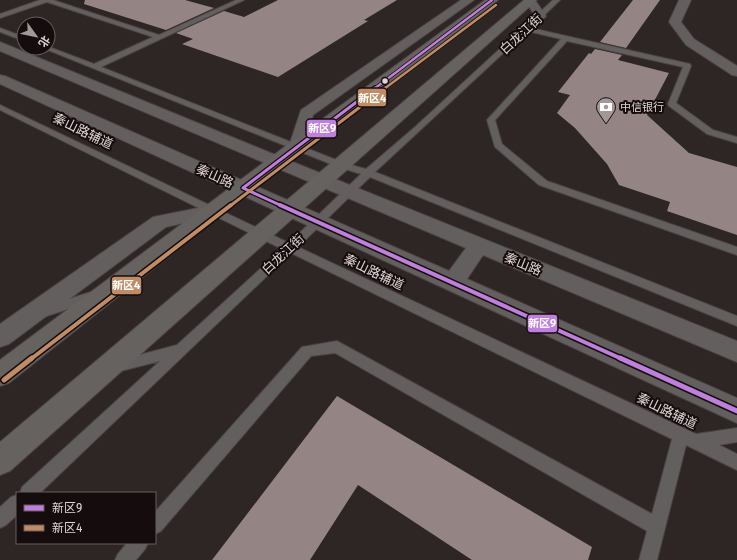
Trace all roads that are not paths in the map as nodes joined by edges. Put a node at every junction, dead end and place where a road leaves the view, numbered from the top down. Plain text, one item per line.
1 (47, 0) edge
2 (241, 0) edge
3 (468, 0) edge
4 (492, 0) edge
5 (557, 0) edge
6 (685, 0) edge
7 (530, 1) edge
8 (0, 16) edge
9 (540, 16) junction
10 (526, 29) junction
11 (0, 30) edge
12 (16, 36) edge
13 (159, 37) junction
14 (566, 38) junction
15 (0, 46) edge
16 (56, 52) edge
17 (94, 67) junction
18 (737, 72) edge
19 (0, 79) edge
20 (0, 107) edge
21 (737, 140) edge
22 (297, 146) junction
23 (277, 162) junction
24 (341, 165) junction
25 (368, 173) junction
26 (322, 181) junction
27 (243, 188) junction
28 (350, 192) junction
29 (289, 209) junction
30 (213, 211) junction
31 (318, 222) junction
32 (261, 234) junction
33 (479, 245) junction
34 (290, 248) junction
35 (737, 251) edge
36 (452, 283) junction
37 (109, 291) junction
38 (26, 318) junction
39 (737, 321) edge
40 (0, 337) edge
41 (181, 350) junction
42 (737, 352) edge
43 (106, 369) junction
44 (0, 375) edge
45 (737, 411) edge
46 (737, 436) edge
47 (688, 438) junction
48 (0, 461) edge
49 (737, 462) edge
50 (29, 492) edge
51 (16, 504) edge
52 (0, 519) edge
53 (156, 523) edge
54 (657, 527) junction
55 (138, 544) edge
56 (124, 560) edge
57 (648, 560) edge

1 - 8 lane
1 - 13 lane
2 - 13 lane
3 - 22 street
4 - 22 main road
5 - 9 lane, 白龙江街
6 - 18 street
7 - 9 street
7 - 24 main road, 白龙江街
9 - 10 lane, 白龙江街
10 - 14 lane
10 - 25 lane, 白龙江街
11 - 12 lane
13 - 17 lane
14 - 21 lane
14 - 35 lane
15 - 23 street, 秦山路
16 - 17 lane
17 - 22 lane
19 - 27 street, 秦山路
20 - 30 lane, 秦山路辅道
22 - 23 main road
22 - 24 lane
23 - 26 street, 秦山路
23 - 27 main road
24 - 25 lane
24 - 26 main road, 白龙江街
25 - 28 lane, 白龙江街
25 - 39 lane
26 - 28 street, 秦山路
26 - 29 main road, 白龙江街
27 - 29 street, 秦山路
27 - 30 main road
28 - 31 lane, 白龙江街
28 - 33 street, 秦山路
29 - 31 street, 秦山路
29 - 32 main road, 白龙江街
30 - 32 lane, 秦山路辅道
30 - 37 main road
30 - 38 street
31 - 34 lane, 白龙江街
31 - 36 street, 秦山路
32 - 34 lane, 秦山路辅道
32 - 43 main road, 白龙江街
33 - 36 street
33 - 42 street, 秦山路
34 - 41 lane, 白龙江街
34 - 47 lane, 秦山路辅道
36 - 45 street, 秦山路
37 - 38 lane
37 - 44 main road
38 - 40 street
41 - 43 lane
41 - 50 lane, 白龙江街
43 - 48 main road, 白龙江街
46 - 47 lane
47 - 49 lane, 秦山路辅道
47 - 54 lane
51 - 52 lane
53 - 54 lane
54 - 57 lane
55 - 56 lane

